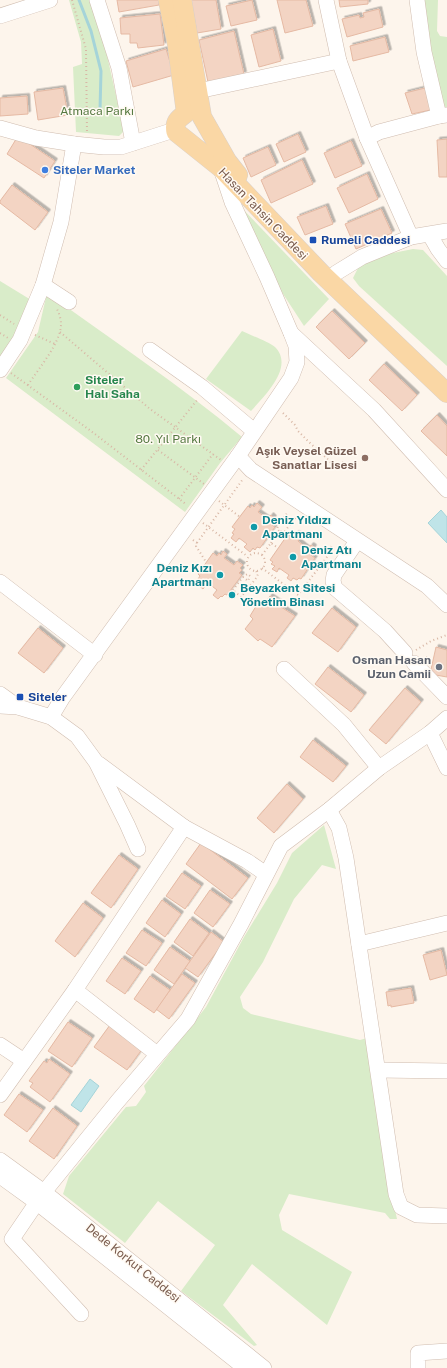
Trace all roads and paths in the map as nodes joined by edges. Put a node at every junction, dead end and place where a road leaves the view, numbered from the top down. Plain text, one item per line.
1 (50, 0) edge
2 (72, 0) edge
3 (97, 0) edge
4 (168, 0) edge
5 (182, 0) edge
6 (326, 0) edge
7 (417, 0) edge
8 (0, 16) edge
9 (339, 61) junction
10 (198, 91) junction
11 (443, 115) edge
12 (185, 121) junction
13 (0, 128) edge
14 (87, 135) dead end
15 (367, 138) junction
16 (133, 143) junction
17 (74, 144) junction
18 (223, 164) junction
19 (447, 232) edge
20 (430, 235) junction
21 (411, 237) junction
22 (447, 261) edge
23 (336, 273) junction
24 (43, 285) junction
25 (63, 305) joint
26 (0, 315) edge
27 (60, 332) junction
28 (29, 333) junction
29 (291, 333) junction
30 (55, 344) junction
31 (150, 350) dead end
32 (4, 371) edge
33 (447, 378) edge
34 (28, 385) junction
35 (447, 394) edge
36 (199, 399) dead end
37 (283, 413) dead end
38 (176, 428) junction
39 (254, 431) junction
40 (158, 450) junction
41 (213, 454) junction
42 (232, 460) junction
43 (345, 461) dead end
44 (141, 470) junction
45 (196, 477) junction
46 (244, 479) dead end
47 (208, 487) dead end
48 (447, 490) edge
49 (179, 499) junction
50 (216, 499) dead end
51 (224, 505) junction
52 (187, 506) dead end
53 (288, 512) dead end
54 (240, 517) dead end
55 (296, 517) dead end
56 (200, 521) dead end
57 (209, 527) junction
58 (279, 531) junction
59 (188, 537) dead end
60 (357, 541) junction
61 (197, 543) junction
62 (271, 543) junction
63 (332, 543) dead end
64 (278, 548) dead end
65 (262, 555) junction
66 (248, 556) junction
67 (206, 562) dead end
68 (262, 568) junction
69 (249, 569) junction
70 (256, 571) junction
71 (244, 576) junction
72 (250, 578) junction
73 (0, 582) edge
74 (447, 605) edge
75 (447, 635) edge
76 (94, 655) junction
77 (410, 658) junction
78 (284, 669) dead end
79 (0, 694) edge
80 (447, 697) edge
81 (0, 706) edge
82 (18, 707) junction
83 (51, 717) junction
84 (447, 718) edge
85 (430, 733) junction
86 (96, 762) junction
87 (379, 768) junction
88 (447, 768) edge
89 (329, 810) junction
90 (184, 827) junction
91 (138, 849) dead end
92 (266, 874) junction
93 (447, 923) edge
94 (359, 944) junction
95 (75, 990) junction
96 (0, 1045) edge
97 (158, 1054) junction
98 (24, 1061) junction
99 (378, 1070) junction
100 (447, 1070) edge
101 (0, 1095) edge
102 (0, 1160) edge
103 (0, 1176) edge
104 (40, 1197) junction
105 (447, 1216) edge
106 (81, 1314) dead end
107 (447, 1351) edge
108 (245, 1368) edge
109 (264, 1368) edge
110 (418, 1368) edge

1 - 8 street
2 - 14 path
3 - 16 street
4 - 12 main road, Hasan Tahsin Caddesi
5 - 10 main road, Hasan Tahsin Caddesi
6 - 9 street
7 - 11 street
9 - 10 street
9 - 15 street
10 - 12 main road, Hasan Tahsin Caddesi
11 - 15 street
12 - 16 street
12 - 18 main road, Hasan Tahsin Caddesi
12 - 18 main road, Hasan Tahsin Caddesi
13 - 17 street
15 - 21 street
16 - 17 street
17 - 24 street
18 - 23 main road, Hasan Tahsin Caddesi
18 - 29 street
18 - 35 main road, Hasan Tahsin Caddesi
19 - 20 street
20 - 21 street
20 - 22 street
21 - 23 street
23 - 33 main road, Hasan Tahsin Caddesi
24 - 25 street
24 - 28 street
25 - 27 path
26 - 28 path
27 - 30 path
27 - 38 path
28 - 30 path
28 - 32 street
29 - 39 street
29 - 48 street
30 - 34 path
31 - 39 street
32 - 34 path
34 - 44 path
36 - 38 path
37 - 43 path
38 - 40 path
38 - 41 path
39 - 42 street
40 - 44 path
40 - 45 path
41 - 42 path
41 - 45 path
42 - 60 street
42 - 76 street
44 - 49 path
45 - 47 path
45 - 49 path
46 - 51 path
49 - 52 path
50 - 51 path
51 - 54 path
51 - 57 path
53 - 58 path
55 - 58 path
56 - 57 path
57 - 61 path
57 - 66 path
58 - 62 path
59 - 61 path
60 - 74 street
60 - 77 street
61 - 67 path
62 - 64 path
62 - 65 path
63 - 68 path
65 - 66 path
65 - 68 path
66 - 69 path
68 - 70 path
69 - 70 path
69 - 71 path
70 - 71 path
70 - 72 path
71 - 72 path
71 - 72 path
73 - 76 street
75 - 77 path
76 - 83 street
77 - 80 street
78 - 87 street
79 - 82 street
81 - 82 street
82 - 83 street
83 - 86 street
84 - 85 street
85 - 87 street
85 - 88 street
86 - 90 street
86 - 91 street
87 - 89 street
89 - 92 street
89 - 94 street
90 - 92 street
90 - 95 street
92 - 97 street
93 - 94 street
94 - 99 street
95 - 97 street
95 - 98 street
96 - 98 street
97 - 104 street
98 - 101 street
99 - 100 street
99 - 105 street
102 - 104 street, Dede Korkut Caddesi
103 - 104 street, Dede Korkut Caddesi
104 - 106 street
104 - 108 street, Dede Korkut Caddesi
104 - 109 street, Dede Korkut Caddesi
107 - 110 street

